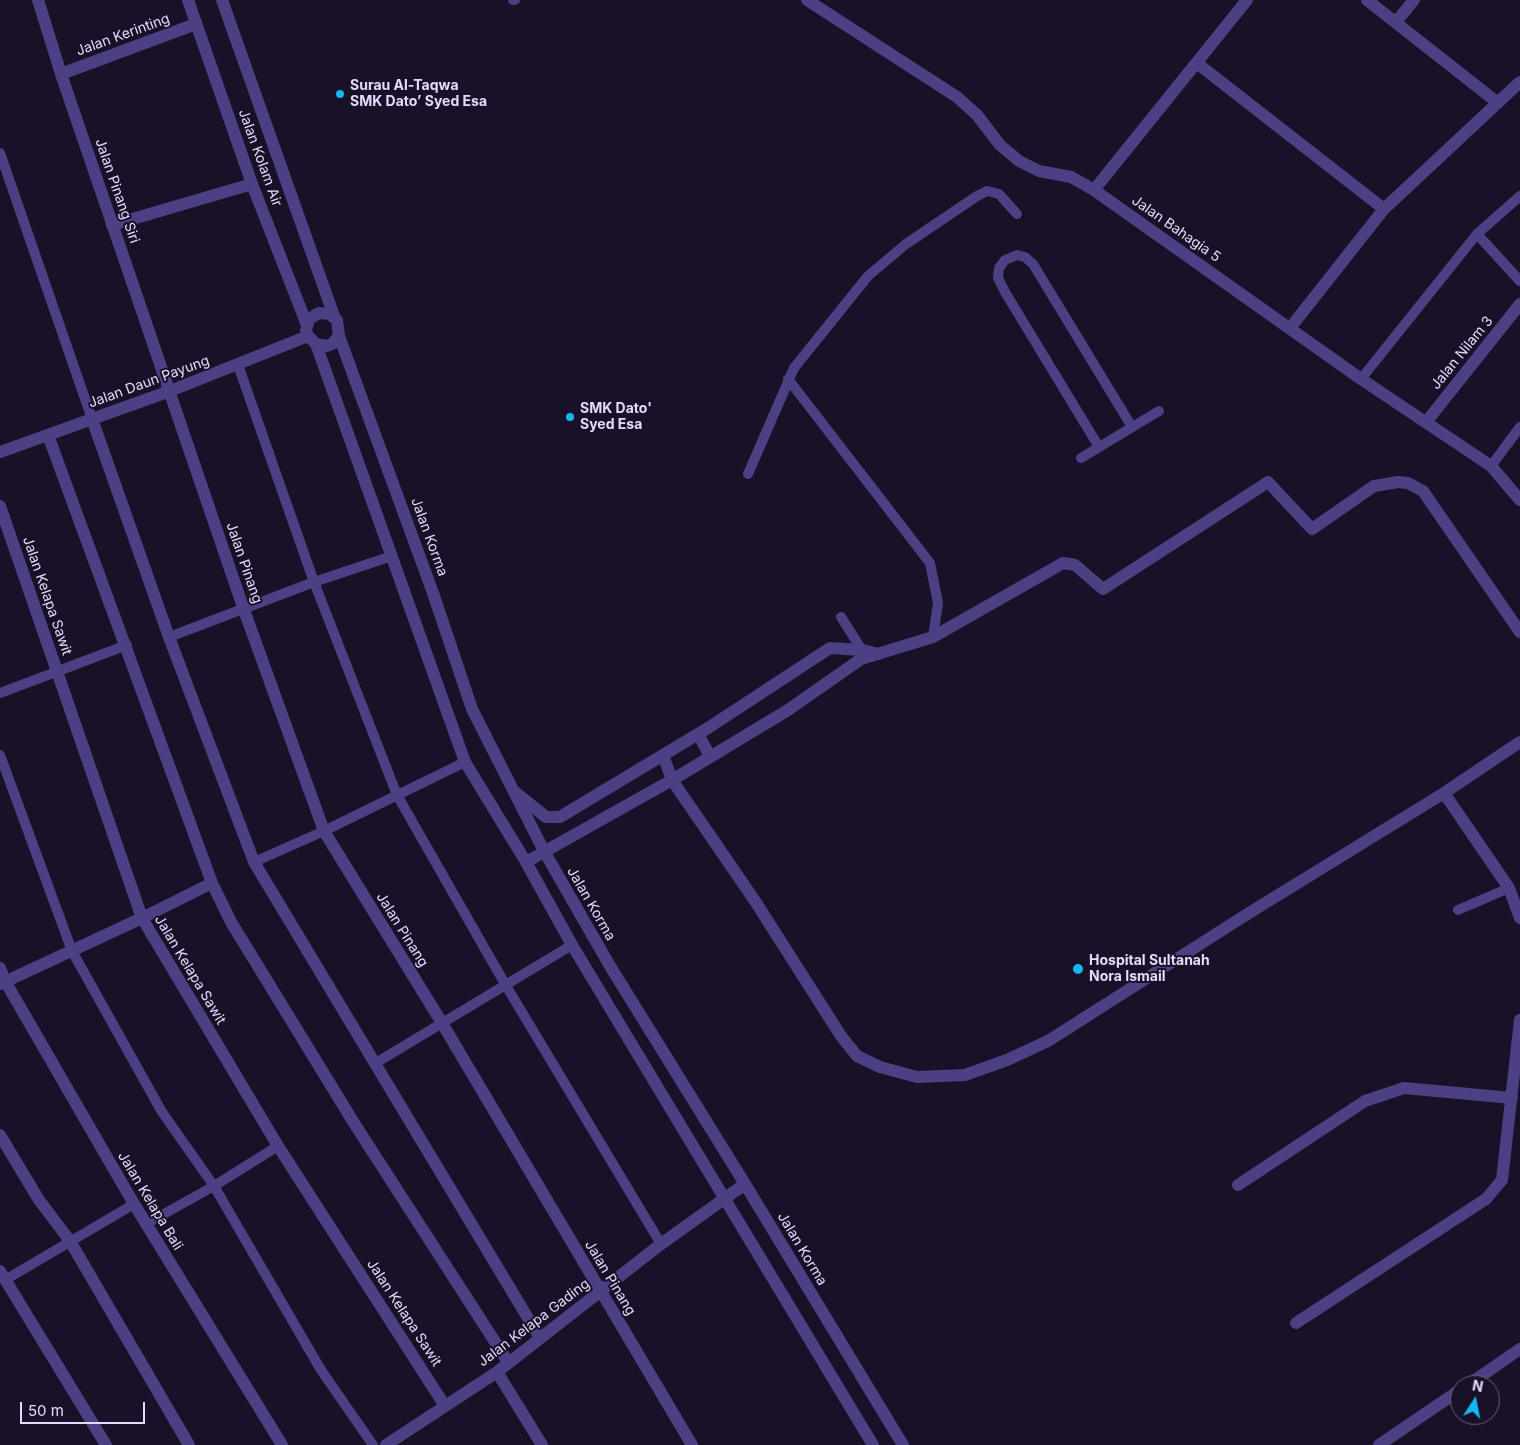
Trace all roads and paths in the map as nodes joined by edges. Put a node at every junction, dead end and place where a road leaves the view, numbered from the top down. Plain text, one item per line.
1 (38, 0) edge
2 (188, 0) edge
3 (222, 0) edge
4 (807, 0) edge
5 (1247, 0) edge
6 (1367, 0) edge
7 (1414, 0) edge
8 (1396, 22) junction
9 (196, 24) junction
10 (1198, 64) junction
11 (61, 74) junction
12 (1520, 82) edge
13 (1498, 103) junction
14 (0, 153) edge
15 (252, 184) junction
16 (1094, 190) junction
17 (1520, 196) edge
18 (1384, 209) junction
19 (1016, 214) dead end
20 (112, 225) junction
21 (1477, 234) junction
22 (1520, 281) edge
23 (1520, 304) edge
24 (334, 316) junction
25 (1290, 328) junction
26 (310, 335) junction
27 (339, 336) junction
28 (238, 365) junction
29 (788, 379) junction
30 (1361, 379) junction
31 (170, 391) junction
32 (1159, 411) dead end
33 (92, 419) junction
34 (1427, 421) junction
35 (1132, 426) junction
36 (1520, 427) edge
37 (48, 435) junction
38 (1099, 447) junction
39 (0, 452) edge
40 (1081, 458) dead end
41 (1492, 466) junction
42 (748, 474) dead end
43 (1520, 500) edge
44 (0, 506) edge
45 (392, 556) junction
46 (314, 582) junction
47 (244, 610) junction
48 (842, 617) dead end
49 (1520, 632) edge
50 (169, 637) junction
51 (933, 637) junction
52 (127, 645) junction
53 (861, 654) junction
54 (58, 672) junction
55 (0, 693) edge
56 (698, 734) junction
57 (1520, 742) edge
58 (0, 755) edge
59 (663, 755) junction
60 (710, 756) junction
61 (465, 762) junction
62 (672, 780) junction
63 (515, 792) junction
64 (1444, 793) junction
65 (396, 796) junction
66 (324, 831) junction
67 (544, 851) junction
68 (254, 862) junction
69 (526, 862) junction
70 (212, 883) junction
71 (1509, 888) junction
72 (1458, 910) dead end
73 (142, 918) junction
74 (1520, 918) edge
75 (572, 945) junction
76 (72, 951) junction
77 (0, 968) edge
78 (2, 982) edge
79 (505, 984) junction
80 (1520, 1020) edge
81 (442, 1023) junction
82 (374, 1064) junction
83 (1512, 1098) junction
84 (0, 1135) edge
85 (278, 1146) junction
86 (745, 1184) junction
87 (1238, 1185) dead end
88 (214, 1186) junction
89 (726, 1198) junction
90 (134, 1204) junction
91 (146, 1224) junction
92 (70, 1241) junction
93 (661, 1244) junction
94 (3, 1276) edge
95 (600, 1291) junction
96 (1296, 1323) dead end
97 (540, 1338) junction
98 (1520, 1349) edge
99 (508, 1362) junction
100 (497, 1372) junction
101 (1482, 1375) edge
102 (1450, 1397) edge
103 (445, 1406) junction
104 (106, 1445) edge
105 (189, 1445) edge
106 (282, 1445) edge
107 (373, 1445) edge
108 (386, 1445) edge
109 (542, 1445) edge
110 (692, 1445) edge
111 (873, 1445) edge
112 (903, 1445) edge
113 (1379, 1445) edge

1 - 11 street, Jalan Pinang Siri
2 - 9 street, Jalan Kolam Air
3 - 24 street, Jalan Kolam Air
4 - 16 street, Jalan Bahagia 5
5 - 10 street
6 - 8 street
7 - 8 street
8 - 13 street
9 - 11 street, Jalan Kerinting
9 - 15 street, Jalan Kolam Air
10 - 16 street
10 - 18 street
11 - 20 street, Jalan Pinang Siri
12 - 13 street
13 - 18 street
14 - 33 lane
15 - 20 street
15 - 26 street, Jalan Kolam Air
16 - 25 street, Jalan Bahagia 5
17 - 21 lane
18 - 25 street
19 - 29 lane
20 - 31 street, Jalan Pinang Siri
21 - 22 lane
21 - 30 lane
23 - 34 street, Jalan Nilam 3
24 - 26 street
24 - 27 street
25 - 30 street, Jalan Bahagia 5
26 - 27 street
26 - 28 street, Jalan Daun Payung
26 - 45 street
27 - 63 street, Jalan Korma
28 - 31 street, Jalan Daun Payung
28 - 46 lane
29 - 42 lane
29 - 51 lane
30 - 34 street, Jalan Bahagia 5
31 - 33 street, Jalan Daun Payung
31 - 47 street, Jalan Pinang
32 - 35 lane
33 - 37 street, Jalan Daun Payung
33 - 50 street
34 - 41 street, Jalan Bahagia 5
35 - 38 lane
35 - 38 lane
36 - 41 lane
37 - 39 street, Jalan Daun Payung
37 - 52 street
38 - 40 lane
41 - 43 street, Jalan Bahagia 5
44 - 54 street, Jalan Kelapa Sawit
45 - 46 lane
45 - 61 street
46 - 47 lane
46 - 65 lane
47 - 50 lane
47 - 66 street, Jalan Pinang
48 - 53 lane
49 - 51 street
50 - 68 street
51 - 53 street
52 - 54 lane
52 - 70 street
53 - 56 street
53 - 60 street
54 - 55 lane
54 - 73 street, Jalan Kelapa Sawit
56 - 59 street
56 - 60 street
57 - 64 street
58 - 76 lane
59 - 62 street
59 - 63 street
60 - 62 street
61 - 65 lane
61 - 69 street
62 - 64 street
62 - 67 street
63 - 67 street, Jalan Korma
64 - 71 street
65 - 66 lane
65 - 79 lane
66 - 68 lane
66 - 81 street, Jalan Pinang
67 - 69 street
67 - 86 street, Jalan Korma
68 - 82 street
69 - 75 street
70 - 73 street
70 - 99 street
71 - 72 lane
71 - 74 street
73 - 76 street
73 - 85 street, Jalan Kelapa Sawit
75 - 79 lane
75 - 89 street
76 - 78 street
76 - 88 lane
77 - 78 street, Jalan Kelapa Bali
78 - 90 street, Jalan Kelapa Bali
79 - 81 lane
79 - 93 lane
80 - 83 street
81 - 82 lane
81 - 95 street, Jalan Pinang
82 - 97 street
83 - 87 street
83 - 96 street
84 - 92 street
85 - 88 lane
85 - 103 street, Jalan Kelapa Sawit
86 - 89 street, Jalan Kelapa Gading
86 - 112 street, Jalan Korma
88 - 91 lane
88 - 107 lane
89 - 93 street, Jalan Kelapa Gading
89 - 111 street
90 - 91 street, Jalan Kelapa Bali
90 - 92 lane
91 - 106 street, Jalan Kelapa Bali
92 - 94 lane
92 - 105 street
93 - 95 street, Jalan Kelapa Gading
94 - 104 street
95 - 97 street, Jalan Kelapa Gading
95 - 110 street, Jalan Pinang
97 - 99 street, Jalan Kelapa Gading
98 - 101 street
99 - 100 street, Jalan Kelapa Gading
100 - 103 street, Jalan Kelapa Gading
100 - 109 street
102 - 113 street
103 - 108 street, Jalan Kelapa Gading

